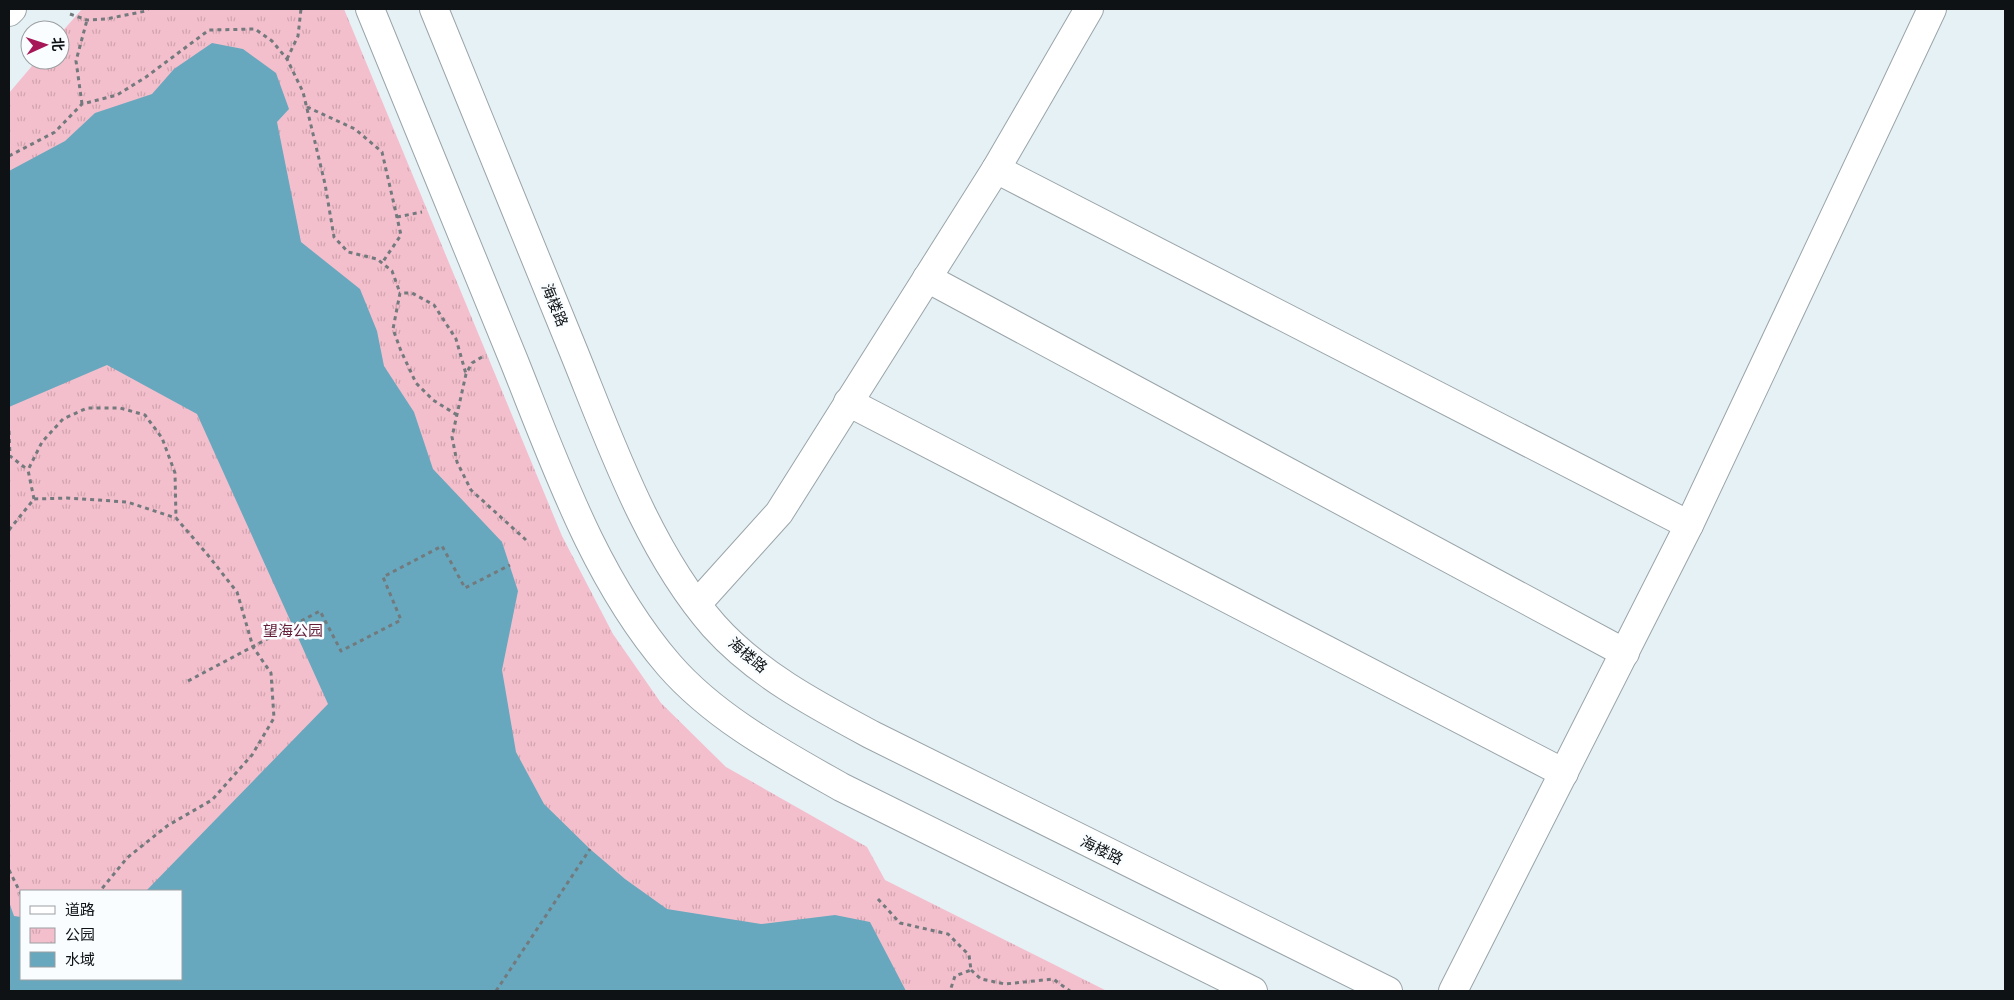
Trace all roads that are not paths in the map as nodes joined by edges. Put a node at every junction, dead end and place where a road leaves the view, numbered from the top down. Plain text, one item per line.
1 (12, 9) edge
2 (370, 9) edge
3 (434, 9) edge
4 (1089, 9) edge
5 (1932, 9) edge
6 (9, 12) edge
7 (996, 169) junction
8 (927, 278) junction
9 (848, 402) junction
10 (1689, 525) junction
11 (697, 604) junction
12 (1624, 653) junction
13 (1564, 773) junction
14 (1253, 991) edge
15 (1388, 991) edge
16 (1453, 991) edge

1 - 6 street
2 - 14 street
3 - 11 street, 海楼路
4 - 7 street
5 - 10 street
7 - 8 street
7 - 10 street
8 - 9 street
8 - 12 street
9 - 11 street
9 - 13 street
10 - 12 street
11 - 15 street, 海楼路
12 - 13 street
13 - 16 street

